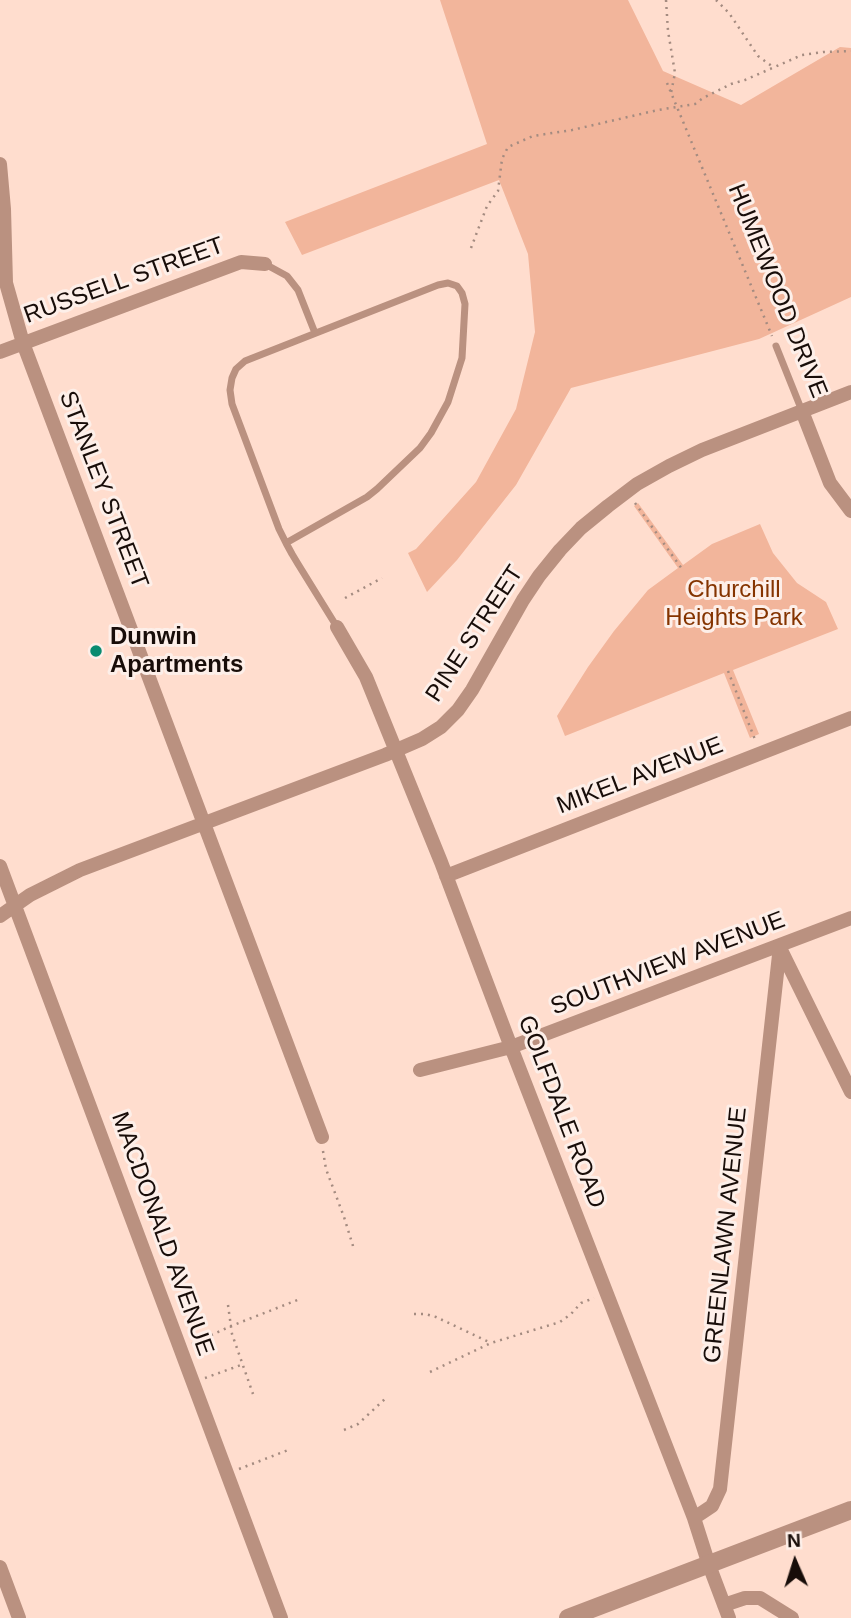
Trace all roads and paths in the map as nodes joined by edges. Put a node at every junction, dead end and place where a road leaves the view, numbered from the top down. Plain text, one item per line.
1 (666, 0) edge
2 (716, 0) edge
3 (851, 51) edge
4 (773, 67) junction
5 (667, 83) dead end
6 (671, 93) junction
7 (677, 107) junction
8 (0, 164) edge
9 (471, 248) dead end
10 (265, 264) joint
11 (315, 333) junction
12 (23, 343) junction
13 (776, 346) joint
14 (0, 352) edge
15 (851, 392) edge
16 (802, 411) junction
17 (635, 503) dead end
18 (851, 512) edge
19 (286, 543) junction
20 (682, 569) dead end
21 (382, 578) dead end
22 (345, 597) dead end
23 (337, 627) joint
24 (728, 671) dead end
25 (851, 718) edge
26 (756, 742) dead end
27 (396, 750) junction
28 (204, 823) junction
29 (0, 866) edge
30 (446, 876) junction
31 (15, 906) junction
32 (0, 916) edge
33 (851, 918) edge
34 (780, 946) junction
35 (511, 1047) junction
36 (420, 1070) dead end
37 (851, 1092) edge
38 (322, 1137) joint
39 (352, 1246) dead end
40 (594, 1297) dead end
41 (300, 1299) dead end
42 (228, 1305) dead end
43 (414, 1314) dead end
44 (231, 1326) junction
45 (491, 1343) junction
46 (192, 1344) dead end
47 (242, 1364) junction
48 (430, 1372) dead end
49 (205, 1378) dead end
50 (253, 1394) dead end
51 (387, 1398) dead end
52 (344, 1430) dead end
53 (291, 1450) dead end
54 (239, 1469) dead end
55 (851, 1510) edge
56 (694, 1518) junction
57 (709, 1564) junction
58 (0, 1567) edge
59 (726, 1611) edge
60 (19, 1618) edge
61 (281, 1618) edge
62 (568, 1618) edge
63 (792, 1618) edge

1 - 6 path
2 - 4 path
3 - 4 path
4 - 7 path
5 - 6 path, HUMEWOOD DRIVE
6 - 7 path, HUMEWOOD DRIVE
7 - 9 path
7 - 13 path, HUMEWOOD DRIVE
8 - 12 street, STANLEY STREET
10 - 11 lane
10 - 12 street, RUSSELL STREET
11 - 19 lane
11 - 19 lane
12 - 14 street, RUSSELL STREET
12 - 28 street, STANLEY STREET
13 - 16 lane, HUMEWOOD DRIVE
15 - 16 street, PINE STREET
16 - 18 street, HUMEWOOD DRIVE
16 - 27 street, PINE STREET
17 - 20 path
19 - 23 lane
21 - 22 path
23 - 27 street, GOLFDALE ROAD
24 - 26 path
25 - 30 street, MIKEL AVENUE
27 - 28 street, PINE STREET
27 - 30 street, GOLFDALE ROAD
28 - 31 street, PINE STREET
28 - 38 street, STANLEY STREET
29 - 31 street, MACDONALD AVENUE
30 - 35 street, GOLFDALE ROAD
31 - 32 street, PINE STREET
31 - 61 street, MACDONALD AVENUE
33 - 34 street, SOUTHVIEW AVENUE
34 - 35 street, SOUTHVIEW AVENUE
34 - 37 street
34 - 56 street, GREENLAWN AVENUE
35 - 36 street, SOUTHVIEW AVENUE
35 - 56 street, GOLFDALE ROAD
38 - 39 path
40 - 45 path
41 - 44 path
42 - 44 path
43 - 45 path
44 - 46 path
44 - 47 path
45 - 48 path
47 - 49 path
47 - 50 path
51 - 52 path
53 - 54 path
55 - 57 street
56 - 57 street, GOLFDALE ROAD
57 - 59 street, GOLFDALE ROAD
57 - 62 street
58 - 60 street
59 - 63 street

